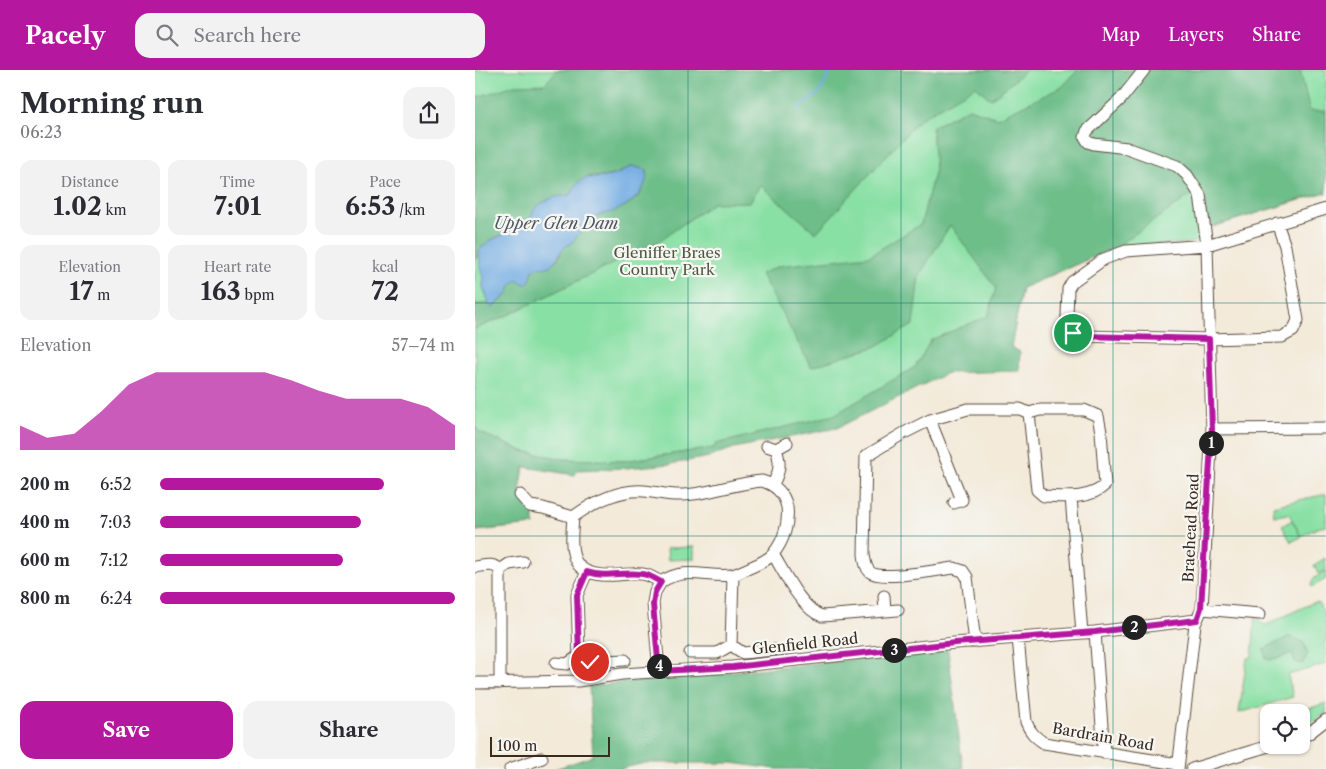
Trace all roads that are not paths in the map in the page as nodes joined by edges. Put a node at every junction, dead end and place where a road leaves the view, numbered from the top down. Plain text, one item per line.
1 (1144, 70) edge
2 (1326, 209) edge
3 (1277, 223) junction
4 (1207, 245) junction
5 (1209, 339) junction
6 (1029, 413) junction
7 (931, 420) junction
8 (1326, 428) edge
9 (1212, 429) junction
10 (787, 443) dead end
11 (773, 484) junction
12 (520, 496) dead end
13 (1071, 497) junction
14 (954, 503) dead end
15 (573, 517) junction
16 (773, 554) junction
17 (523, 562) dead end
18 (475, 567) edge
19 (500, 570) junction
20 (587, 572) junction
21 (733, 575) junction
22 (661, 582) junction
23 (883, 596) dead end
24 (1201, 608) junction
25 (899, 610) dead end
26 (885, 611) junction
27 (1261, 614) dead end
28 (1197, 620) junction
29 (1095, 632) junction
30 (1082, 633) junction
31 (1018, 638) junction
32 (975, 642) junction
33 (731, 645) junction
34 (774, 650) dead end
35 (690, 653) dead end
36 (579, 656) junction
37 (625, 660) dead end
38 (556, 664) dead end
39 (659, 671) junction
40 (499, 682) junction
41 (475, 683) edge
42 (1326, 720) edge
43 (1310, 732) edge
44 (1260, 749) edge
45 (1104, 753) junction
46 (542, 758) dead end
47 (1178, 766) edge
48 (1211, 766) edge
49 (510, 769) edge
50 (1192, 769) edge

1 - 4 street, Braehead Road
2 - 3 street
3 - 4 street
3 - 5 street
4 - 5 street, Braehead Road
4 - 5 street
5 - 9 street, Braehead Road
6 - 7 street
6 - 13 street
6 - 13 street
7 - 14 street
7 - 32 street
8 - 9 street
9 - 24 street, Braehead Road
10 - 11 street
11 - 15 street
11 - 16 street
12 - 15 street
13 - 30 street
15 - 20 street
16 - 21 street
16 - 26 street
17 - 19 street
18 - 19 street
19 - 40 street
20 - 22 street
20 - 36 street
21 - 22 street
21 - 33 street
22 - 39 street
23 - 26 street
24 - 27 street
24 - 28 street, Braehead Road
25 - 26 street
28 - 29 street, Glenfield Road
28 - 47 street, Braehead Road
29 - 30 street, Glenfield Road
29 - 45 street
30 - 31 street, Glenfield Road
31 - 32 street, Glenfield Road
31 - 45 street, Bardrain Road
32 - 39 street, Glenfield Road
33 - 34 street
33 - 35 street
36 - 37 street
36 - 38 street
39 - 40 street, Glenfield Road
40 - 41 street, Glenfield Road
42 - 43 street
44 - 48 street
45 - 47 street, Bardrain Road
46 - 49 street
48 - 50 street

